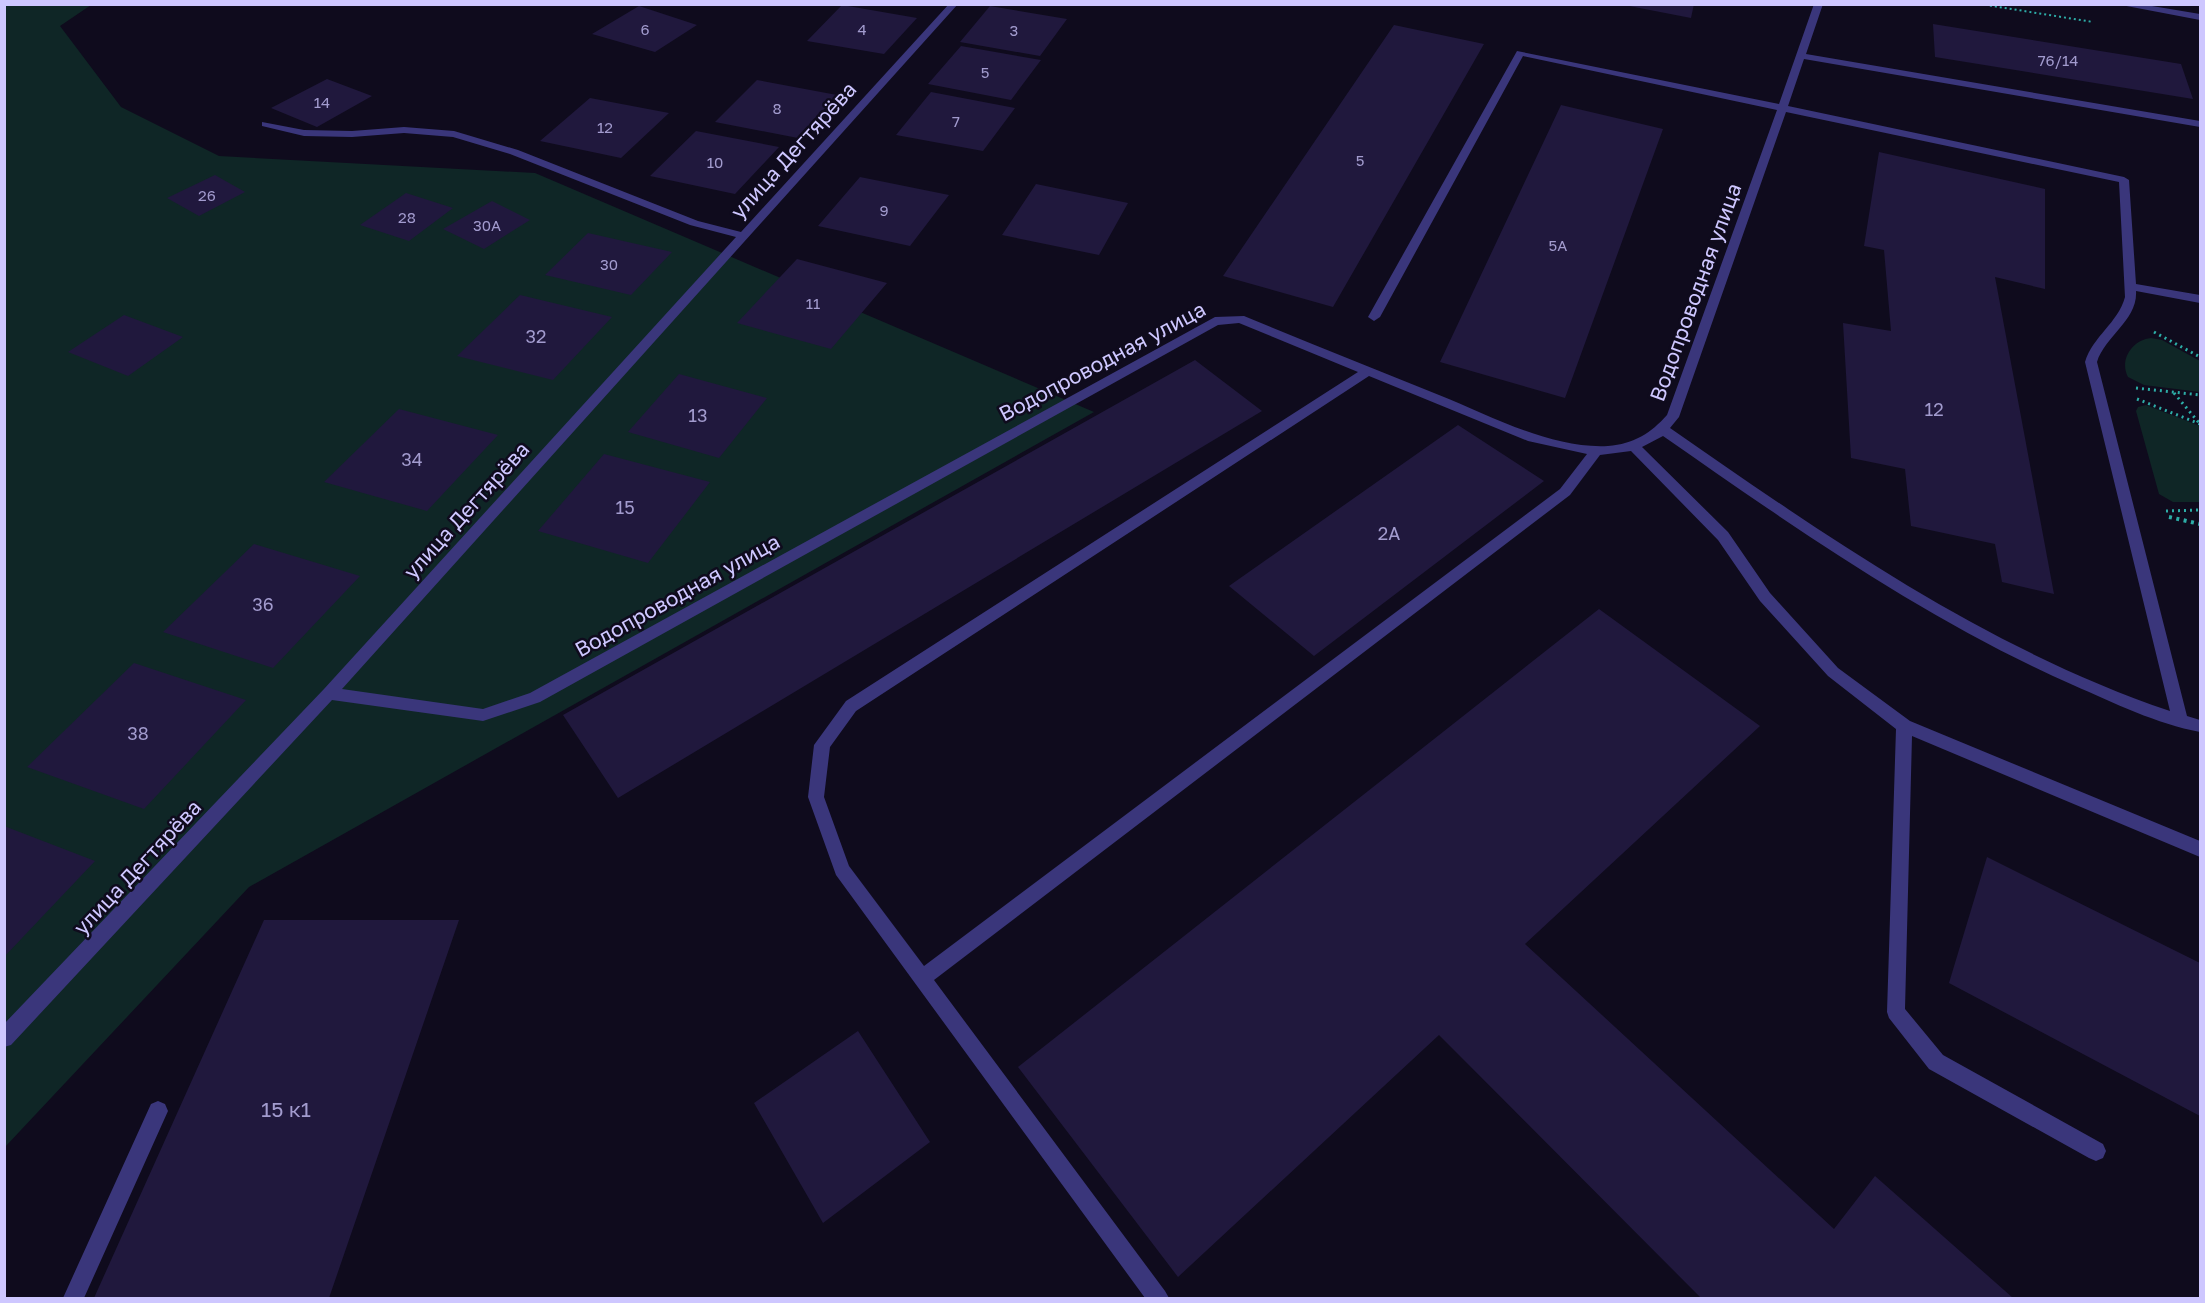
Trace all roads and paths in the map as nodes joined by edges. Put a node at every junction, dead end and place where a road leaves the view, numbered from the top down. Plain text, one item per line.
1 (954, 4) edge
2 (1819, 4) edge
3 (2120, 4) edge
4 (2200, 17) edge
5 (1801, 56) junction
6 (1782, 110) junction
7 (266, 124) dead end
8 (2200, 124) edge
9 (744, 236) junction
10 (2130, 285) junction
11 (2200, 299) edge
12 (2124, 316) junction
13 (1374, 318) dead end
14 (2200, 357) edge
15 (1368, 371) junction
16 (2096, 383) junction
17 (2173, 392) junction
18 (2200, 395) edge
19 (2200, 424) edge
20 (1664, 430) junction
21 (1633, 447) junction
22 (1596, 451) junction
23 (2200, 510) edge
24 (2156, 511) dead end
25 (329, 693) junction
26 (2180, 721) junction
27 (1904, 726) junction
28 (2200, 726) edge
29 (2200, 849) edge
30 (922, 978) junction
31 (4, 1038) edge
32 (158, 1111) dead end
33 (2096, 1151) dead end
34 (73, 1299) edge
35 (1158, 1299) edge

1 - 9 street, улица Дегтярёва
2 - 5 street, Водопроводная улица
3 - 4 street
5 - 6 street, Водопроводная улица
5 - 8 street
6 - 10 street
6 - 13 street
6 - 20 street, Водопроводная улица
7 - 9 street
9 - 25 street, улица Дегтярёва
10 - 11 street
10 - 12 street
12 - 14 path
12 - 16 street
15 - 22 street, Водопроводная улица
15 - 25 street, Водопроводная улица
15 - 30 street
16 - 17 path
16 - 19 path
16 - 26 street
17 - 18 path
17 - 19 path
20 - 21 street, Водопроводная улица
20 - 26 street
21 - 22 street, Водопроводная улица
21 - 27 street
22 - 30 street
23 - 24 path
25 - 31 street, улица Дегтярёва
26 - 28 street
27 - 29 street
27 - 33 street
30 - 35 street
32 - 34 street

